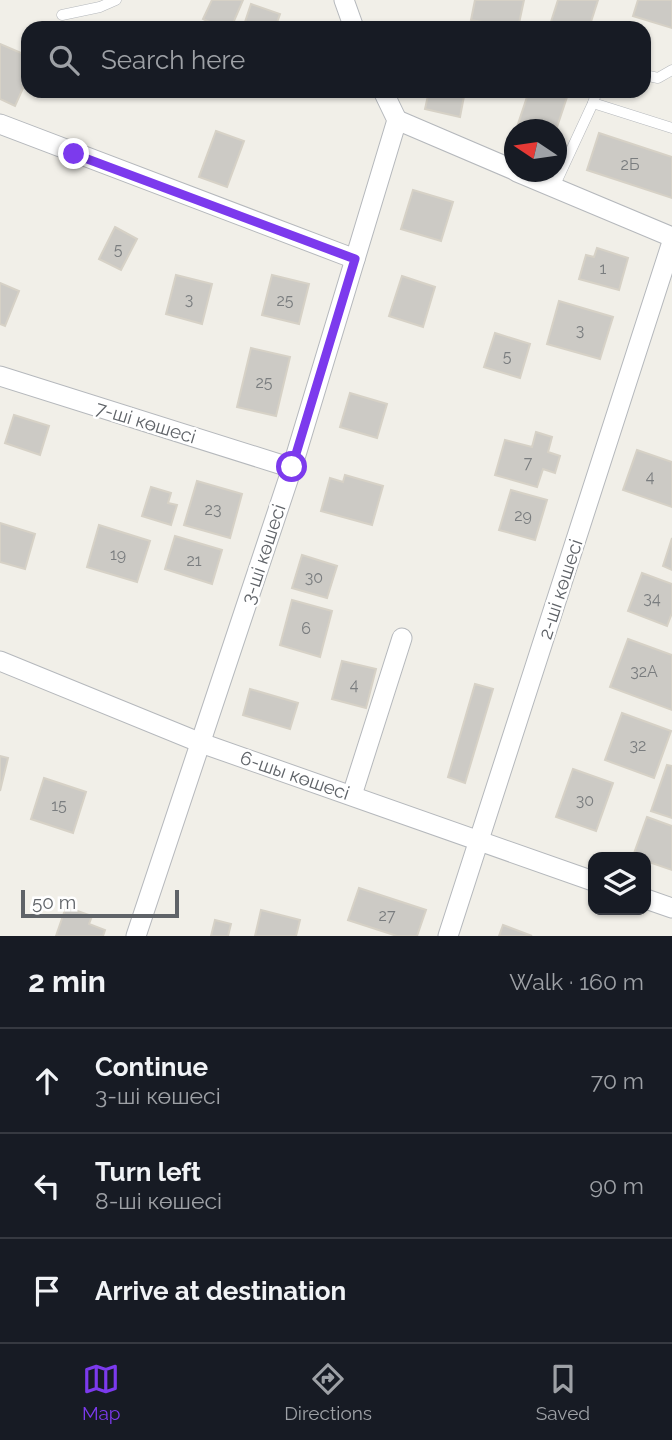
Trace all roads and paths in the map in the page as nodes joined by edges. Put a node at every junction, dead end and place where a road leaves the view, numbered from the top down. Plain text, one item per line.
1 (116, 0) edge
2 (344, 0) edge
3 (62, 15) dead end
4 (352, 21) edge
5 (672, 70) edge
6 (651, 76) edge
7 (386, 98) edge
8 (595, 98) edge
9 (593, 103) junction
10 (397, 120) junction
11 (0, 124) edge
12 (672, 128) edge
13 (504, 166) edge
14 (542, 182) edge
15 (554, 187) junction
16 (672, 237) edge
17 (672, 242) edge
18 (355, 259) junction
19 (0, 376) edge
20 (292, 467) junction
21 (402, 638) dead end
22 (0, 661) edge
23 (201, 743) junction
24 (352, 795) junction
25 (479, 842) junction
26 (588, 879) edge
27 (651, 901) edge
28 (672, 908) edge
29 (136, 936) edge
30 (448, 936) edge

1 - 3 lane
2 - 4 street
5 - 6 lane
7 - 10 street
8 - 9 lane
9 - 12 lane
9 - 15 lane
10 - 13 street
10 - 18 street, 3-ші көшесі
11 - 18 street
14 - 15 street
15 - 16 street
17 - 25 street, 2-ші көшесі
18 - 20 street, 3-ші көшесі
19 - 20 street, 7-ші көшесі
20 - 23 street, 3-ші көшесі
21 - 24 street
22 - 23 street, 6-шы көшесі
23 - 24 street, 6-шы көшесі
23 - 29 street, 3-ші көшесі
24 - 25 street, 6-шы көшесі
25 - 26 street, 6-шы көшесі
25 - 30 street, 2-ші көшесі
27 - 28 street

